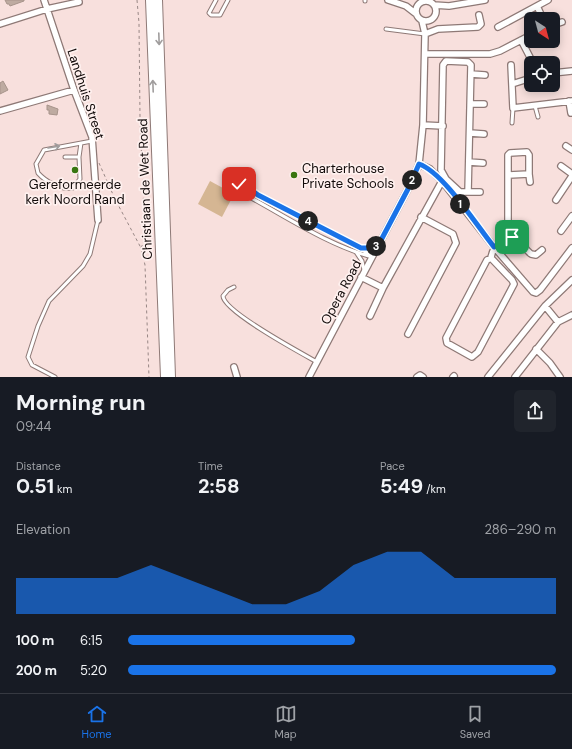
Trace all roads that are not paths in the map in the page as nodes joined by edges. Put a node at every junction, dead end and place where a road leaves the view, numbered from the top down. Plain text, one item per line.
1 (44, 0) edge
2 (150, 0) edge
3 (158, 0) edge
4 (216, 0) edge
5 (228, 0) edge
6 (388, 0) edge
7 (396, 0) edge
8 (426, 0) edge
9 (485, 0) edge
10 (548, 0) edge
11 (79, 2) dead end
12 (418, 3) edge
13 (434, 5) junction
14 (406, 6) junction
15 (449, 6) junction
16 (537, 6) junction
17 (47, 9) junction
18 (540, 12) edge
19 (416, 13) junction
20 (436, 13) junction
21 (479, 15) dead end
22 (422, 21) junction
23 (430, 21) junction
24 (0, 24) edge
25 (498, 27) dead end
26 (386, 29) dead end
27 (425, 33) junction
28 (524, 38) edge
29 (521, 40) junction
30 (425, 54) junction
31 (529, 56) edge
32 (511, 65) dead end
33 (572, 71) edge
34 (560, 73) edge
35 (471, 74) junction
36 (485, 75) dead end
37 (524, 80) edge
38 (512, 84) junction
39 (74, 90) junction
40 (571, 101) edge
41 (470, 104) junction
42 (484, 104) dead end
43 (535, 106) junction
44 (513, 108) junction
45 (0, 111) edge
46 (571, 113) edge
47 (538, 117) dead end
48 (512, 123) dead end
49 (423, 125) junction
50 (443, 126) junction
51 (470, 133) junction
52 (484, 134) dead end
53 (92, 141) junction
54 (81, 143) junction
55 (566, 146) dead end
56 (572, 150) edge
57 (65, 157) dead end
58 (79, 157) junction
59 (469, 162) junction
60 (483, 163) dead end
61 (419, 164) junction
62 (560, 166) dead end
63 (529, 174) junction
64 (509, 175) junction
65 (571, 178) edge
66 (442, 181) junction
67 (530, 182) dead end
68 (250, 189) junction
69 (468, 192) junction
70 (480, 192) dead end
71 (242, 193) junction
72 (556, 200) dead end
73 (572, 216) edge
74 (421, 217) junction
75 (98, 220) joint
76 (561, 231) dead end
77 (508, 237) junction
78 (379, 244) junction
79 (361, 248) junction
80 (572, 248) edge
81 (542, 250) dead end
82 (356, 252) junction
83 (492, 253) junction
84 (372, 257) junction
85 (363, 275) junction
86 (572, 280) edge
87 (234, 287) dead end
88 (383, 288) junction
89 (545, 306) junction
90 (572, 315) edge
91 (370, 316) dead end
92 (558, 322) junction
93 (408, 334) dead end
94 (536, 349) junction
95 (317, 362) junction
96 (234, 367) dead end
97 (311, 376) edge
98 (55, 377) edge
99 (165, 377) edge
100 (171, 377) edge
101 (237, 377) edge
102 (417, 377) edge
103 (423, 377) edge
104 (488, 377) edge
105 (515, 377) edge
106 (560, 377) edge

1 - 17 street, Landhuis Street
99 -> 2 main road, Christiaan de Wet Road
3 -> 100 main road, Christiaan de Wet Road
4 - 5 lane
6 - 7 street
6 - 14 street
8 - 12 street
8 - 13 street
9 - 15 street
10 - 16 street
11 - 17 street
12 - 14 street
12 - 19 street
13 - 15 street
13 - 20 street
14 - 19 street
15 - 20 street
16 - 18 street
16 - 25 street
17 - 24 street
17 - 39 street, Landhuis Street
19 - 22 street
20 - 23 street
21 - 27 street
22 - 23 street
22 - 27 street, Opera Road
23 - 27 street, Opera Road
26 - 27 lane
27 - 30 street, Opera Road
28 - 29 street
29 - 30 street
29 - 31 street
30 - 49 street, Opera Road
32 - 38 street
33 - 34 street
35 - 36 street
35 - 41 street
35 - 50 street
37 - 38 street
38 - 44 street
39 - 45 street
39 - 53 street, Landhuis Street
40 - 43 street
40 - 46 street
41 - 42 street
41 - 51 street
43 - 44 street
43 - 47 lane
44 - 48 lane
49 - 50 street
49 - 61 street, Opera Road
50 - 69 street
51 - 52 street
51 - 59 street
53 - 54 lane
53 - 75 street, Landhuis Street
54 - 58 lane
58 -> 54 lane
55 - 56 street
57 - 58 lane
59 - 60 street
59 - 69 street
61 - 66 street
61 - 78 street, Opera Road
62 - 65 street
63 - 64 street
63 - 64 street
63 - 67 street
64 - 77 street
65 - 72 street
66 - 74 street
66 - 83 street
68 - 71 lane
68 - 71 lane
68 - 79 lane
69 - 70 street
71 - 82 lane
73 - 76 street
74 - 88 street
74 - 93 street
75 - 98 lane
77 - 81 street
77 - 83 street
78 - 79 lane
78 - 84 street, Opera Road
79 - 84 lane
80 - 83 street
82 - 84 lane
82 - 85 lane
83 - 83 street
84 - 85 street, Opera Road
85 - 88 street
85 - 95 street, Opera Road
86 - 89 street
87 - 95 lane
88 - 91 street
89 - 92 street
89 - 104 street
90 - 92 street
92 - 94 street
94 - 105 street
94 - 106 street
95 - 97 street, Opera Road
96 - 101 street
102 - 103 street

